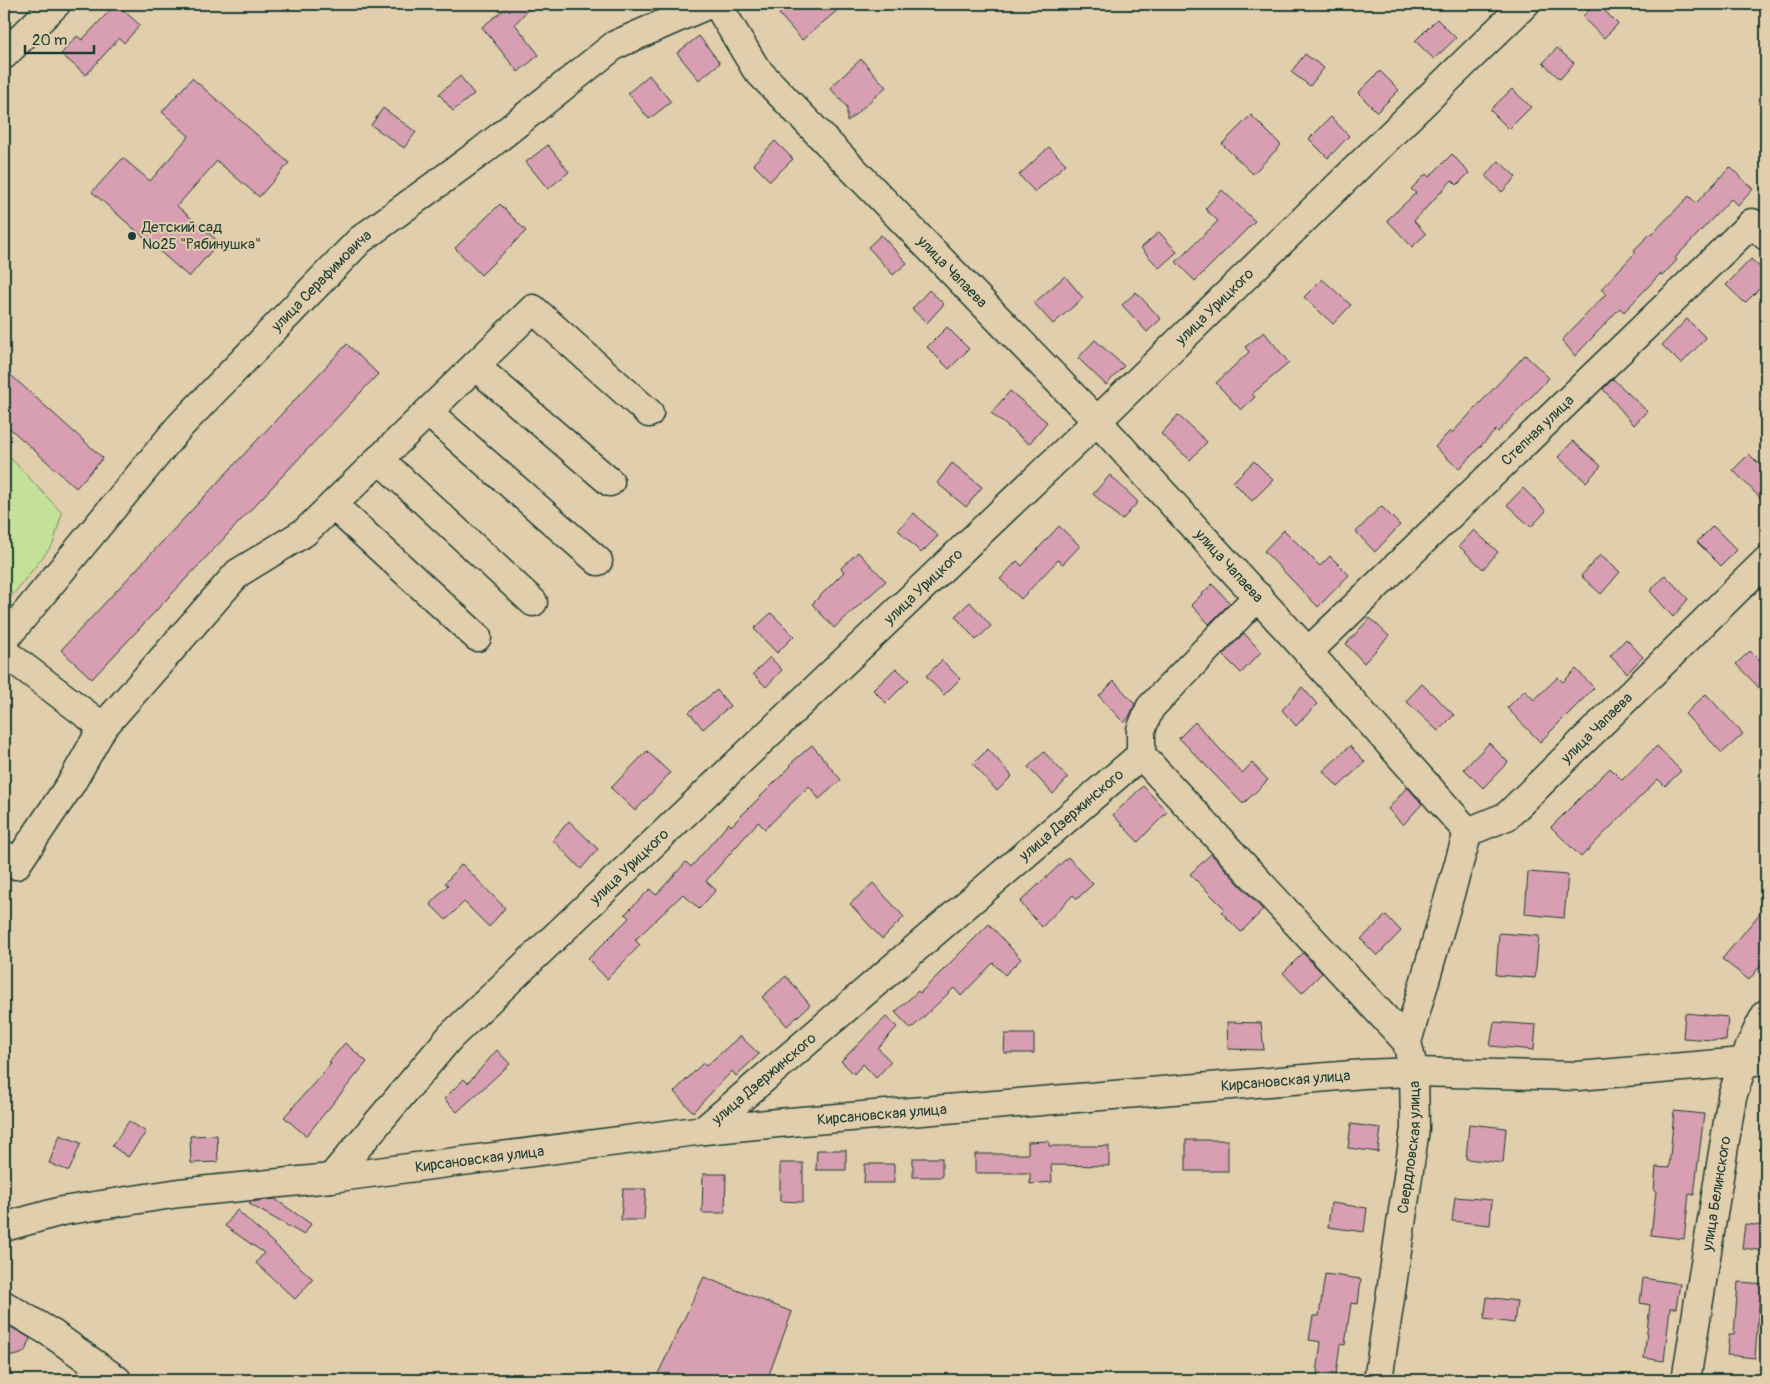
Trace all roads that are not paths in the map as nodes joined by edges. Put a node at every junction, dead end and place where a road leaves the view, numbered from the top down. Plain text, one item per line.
1 (56, 4) edge
2 (710, 4) edge
3 (716, 4) edge
4 (1525, 4) edge
5 (4, 55) edge
6 (1766, 236) edge
7 (475, 366) junction
8 (428, 413) junction
9 (649, 413) dead end
10 (1097, 421) junction
11 (379, 459) junction
12 (610, 482) dead end
13 (333, 505) junction
14 (598, 561) dead end
15 (1766, 561) edge
16 (1258, 596) junction
17 (533, 602) dead end
18 (478, 638) dead end
19 (4, 640) edge
20 (4, 652) edge
21 (1308, 652) junction
22 (103, 727) junction
23 (1141, 755) junction
24 (1468, 832) junction
25 (8, 867) edge
26 (1766, 1014) edge
27 (1407, 1042) junction
28 (1755, 1061) edge
29 (1414, 1072) junction
30 (704, 1130) junction
31 (331, 1178) junction
32 (4, 1227) edge
33 (4, 1305) edge
34 (117, 1380) edge
35 (1378, 1380) edge
36 (1686, 1380) edge

1 - 5 street
2 - 19 street, улица Серафимовича
3 - 10 street, улица Чапаева
4 - 10 street, улица Урицкого
6 - 21 street, Степная улица
7 - 8 street
7 - 9 street
7 - 12 street
8 - 11 street
8 - 14 street
10 - 16 street, улица Чапаева
10 - 31 street, улица Урицкого
11 - 13 street
11 - 17 street
13 - 18 street
13 - 22 street
15 - 24 street, улица Чапаева
16 - 21 street, улица Чапаева
16 - 23 street
20 - 22 street
21 - 24 street, улица Чапаева
22 - 25 street
23 - 27 street
23 - 30 street, улица Дзержинского
24 - 27 street, Свердловская улица
26 - 28 street, улица Белинского
27 - 29 street, Свердловская улица
28 - 29 street, Кирсановская улица
28 - 36 street, улица Белинского
29 - 30 street, Кирсановская улица
29 - 35 street, Свердловская улица
30 - 31 street, Кирсановская улица
31 - 32 street, Кирсановская улица
33 - 34 street

